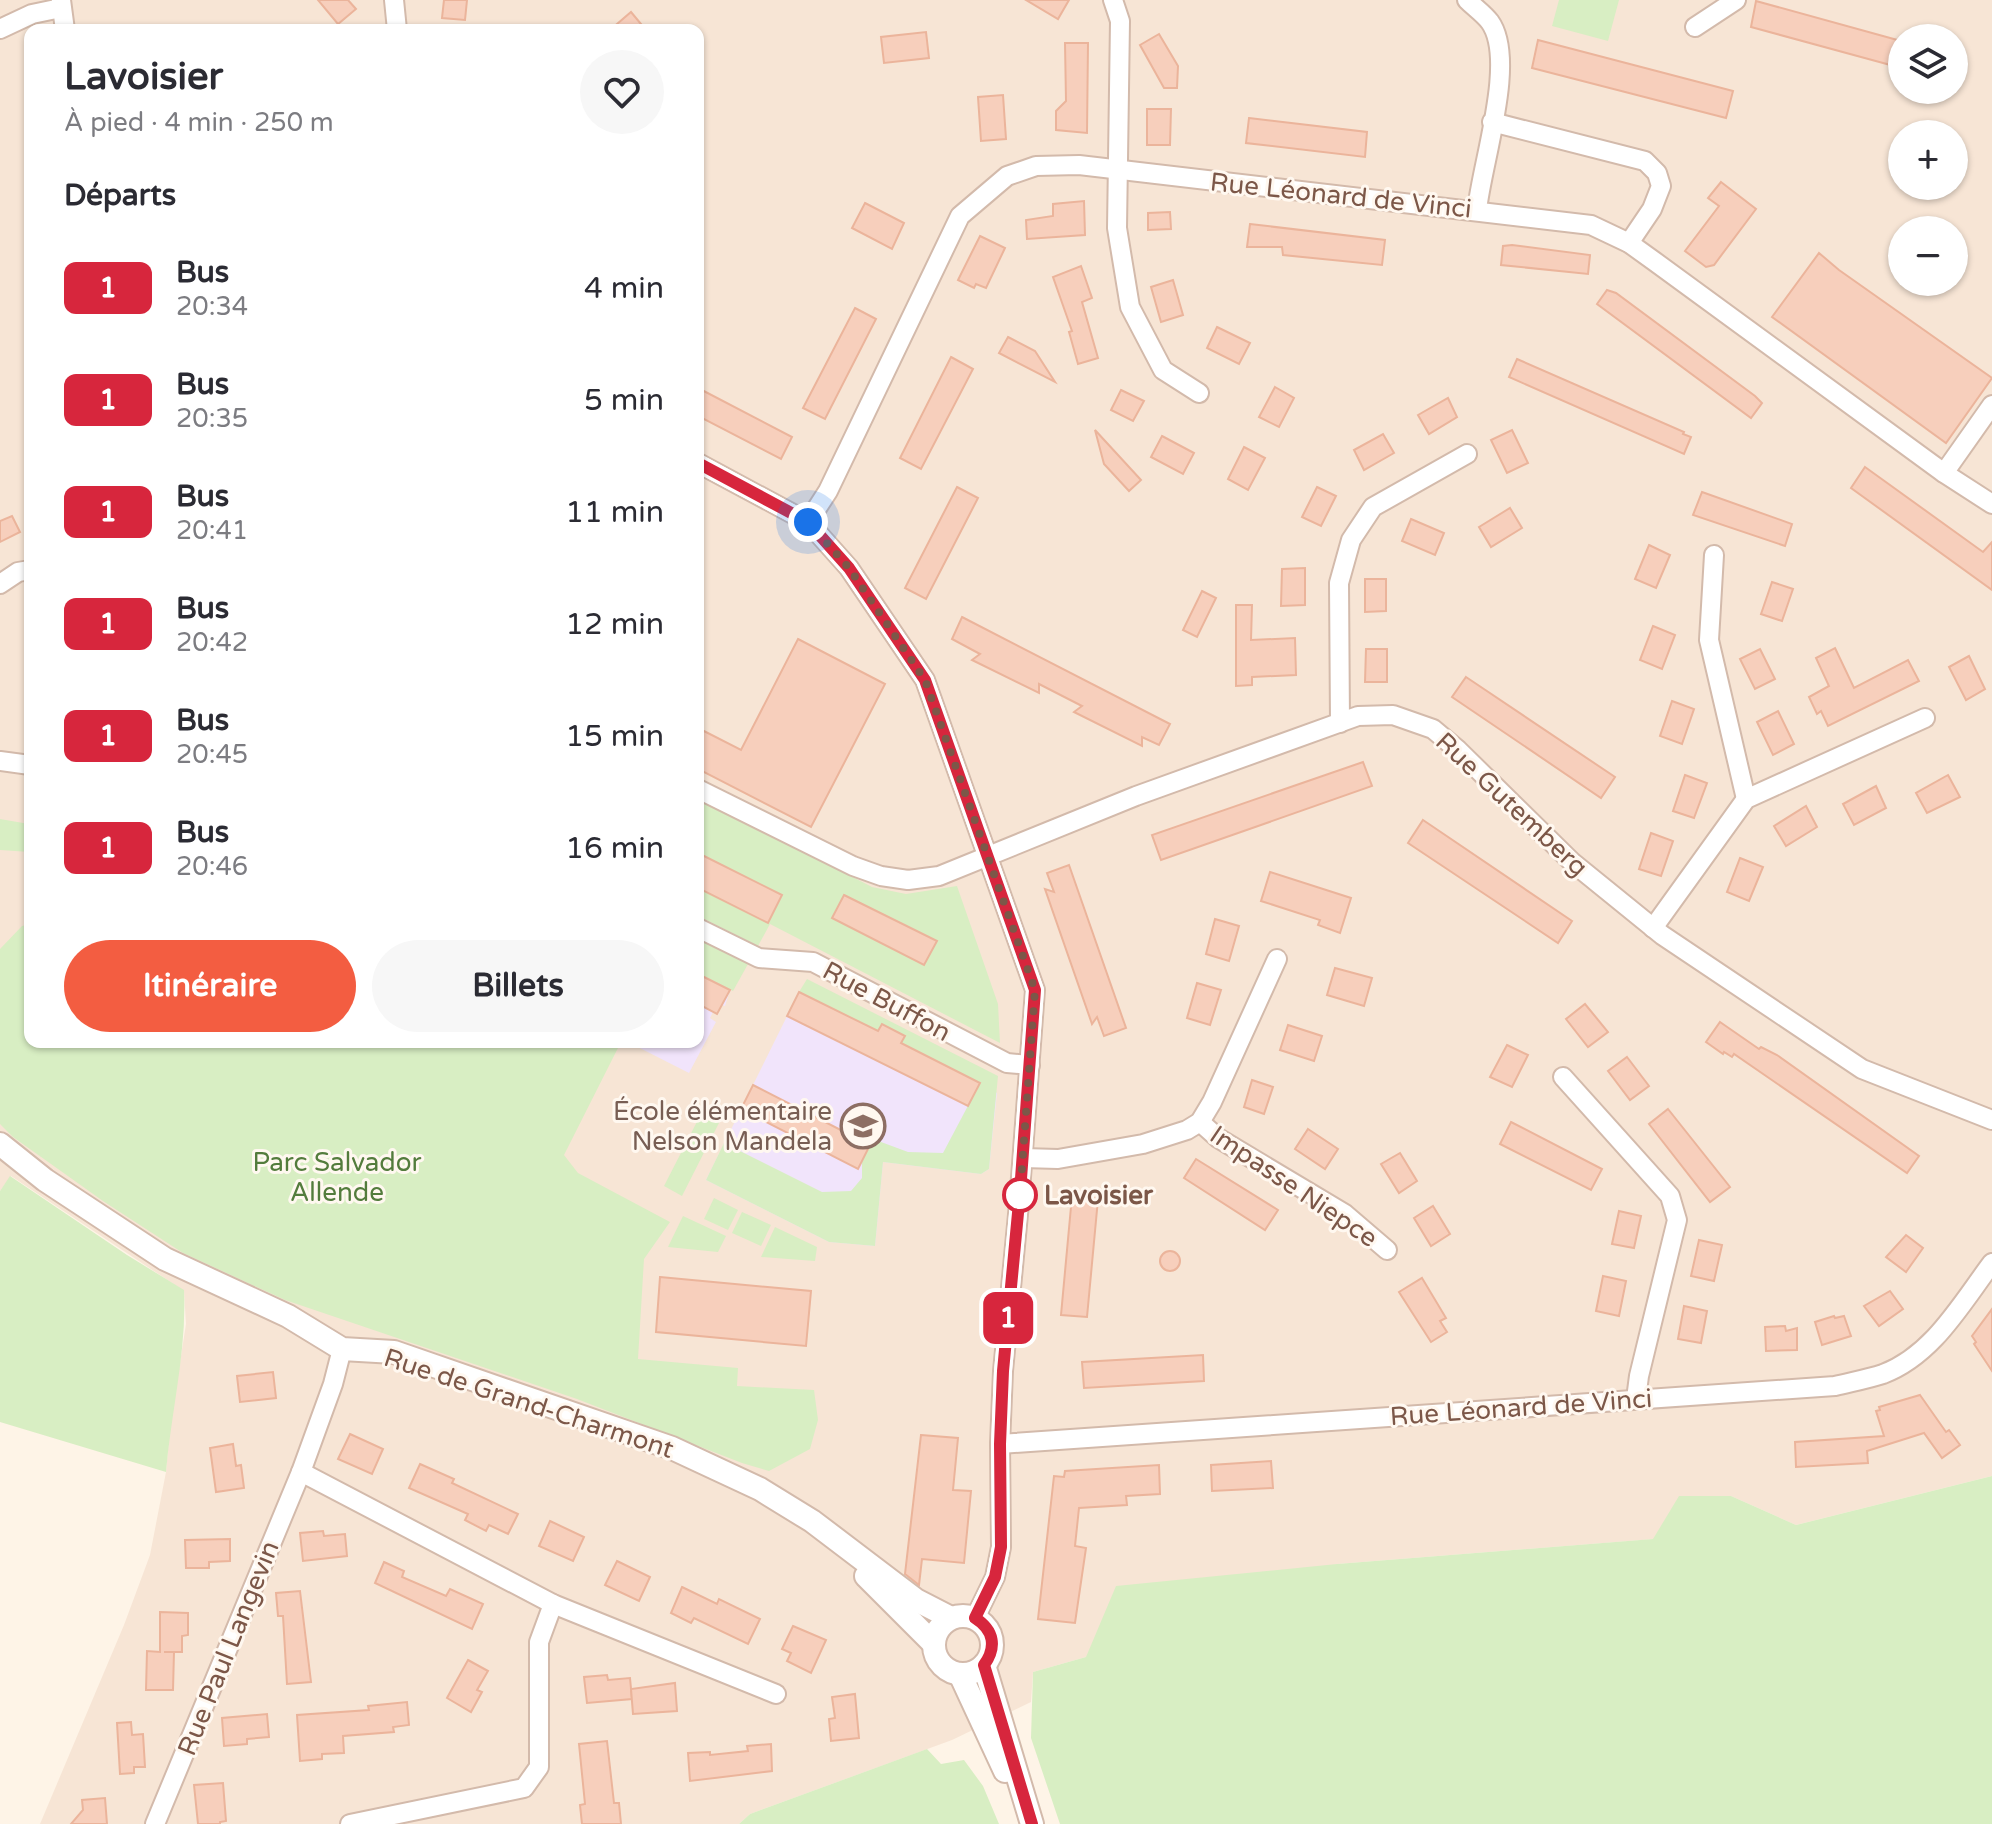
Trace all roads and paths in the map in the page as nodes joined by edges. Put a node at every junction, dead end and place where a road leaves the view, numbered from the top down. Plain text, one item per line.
1 (394, 0) edge
2 (1113, 0) edge
3 (1467, 0) edge
4 (1736, 0) edge
5 (61, 4) edge
6 (64, 24) edge
7 (396, 24) edge
8 (1695, 27) dead end
9 (0, 29) edge
10 (1492, 122) junction
11 (1120, 171) junction
12 (1477, 210) junction
13 (1629, 243) junction
14 (1199, 393) dead end
15 (1992, 405) edge
16 (1467, 454) dead end
17 (704, 466) edge
18 (1944, 473) junction
19 (1992, 504) edge
20 (808, 522) junction
21 (1714, 555) dead end
22 (24, 571) edge
23 (0, 584) edge
24 (1925, 718) dead end
25 (1340, 723) junction
26 (0, 761) edge
27 (24, 764) edge
28 (704, 792) edge
29 (1746, 799) junction
30 (988, 855) junction
31 (1653, 928) junction
32 (704, 931) edge
33 (1277, 959) dead end
34 (1030, 1065) junction
35 (1563, 1077) dead end
36 (1992, 1120) edge
37 (1200, 1122) junction
38 (0, 1144) edge
39 (1023, 1158) junction
40 (1387, 1250) dead end
41 (1992, 1263) edge
42 (342, 1349) junction
43 (1636, 1399) junction
44 (1000, 1444) junction
45 (301, 1472) junction
46 (812, 1521) junction
47 (553, 1604) junction
48 (951, 1618) junction
49 (975, 1618) junction
50 (933, 1643) junction
51 (984, 1665) junction
52 (960, 1674) junction
53 (776, 1694) dead end
54 (155, 1824) edge
55 (350, 1824) edge
56 (1031, 1824) edge

1 - 7 street
2 - 11 street
3 - 10 street
4 - 8 street
5 - 6 street
5 - 9 street
10 - 12 street
10 - 13 street
11 - 12 street, Rue Léonard de Vinci
11 - 14 street
11 - 20 street, Rue Léonard de Vinci
12 - 13 street, Rue Léonard de Vinci
13 - 18 street, Rue Léonard de Vinci
15 - 18 street
16 - 25 street
17 - 20 street
18 - 19 street, Rue Léonard de Vinci
20 - 30 street
21 - 29 street
22 - 23 street
24 - 29 street
25 - 30 street, Rue Gutemberg
25 - 31 street, Rue Gutemberg
26 - 27 street
28 - 30 street, Rue Gutemberg
29 - 31 street
30 - 34 street
31 - 36 street, Rue Gutemberg
32 - 34 street, Rue Buffon
33 - 37 street, Impasse Niepce
34 - 39 street
35 - 43 street
37 - 39 street, Impasse Niepce
37 - 40 street, Impasse Niepce
38 - 42 street, Rue de Grand-Charmont
39 - 44 street
41 - 43 street, Rue Léonard de Vinci
42 - 45 street, Rue Paul Langevin
42 - 46 street, Rue de Grand-Charmont
43 - 44 street, Rue Léonard de Vinci
44 - 49 street
45 - 47 street
45 - 54 street, Rue Paul Langevin
46 - 48 street, Rue de Grand-Charmont
46 - 50 street, Rue de Grand-Charmont
47 - 53 street
47 - 55 street
48 - 49 street
48 - 50 street
49 - 51 street
50 - 52 street
51 - 52 street
51 - 56 street
52 - 56 street

